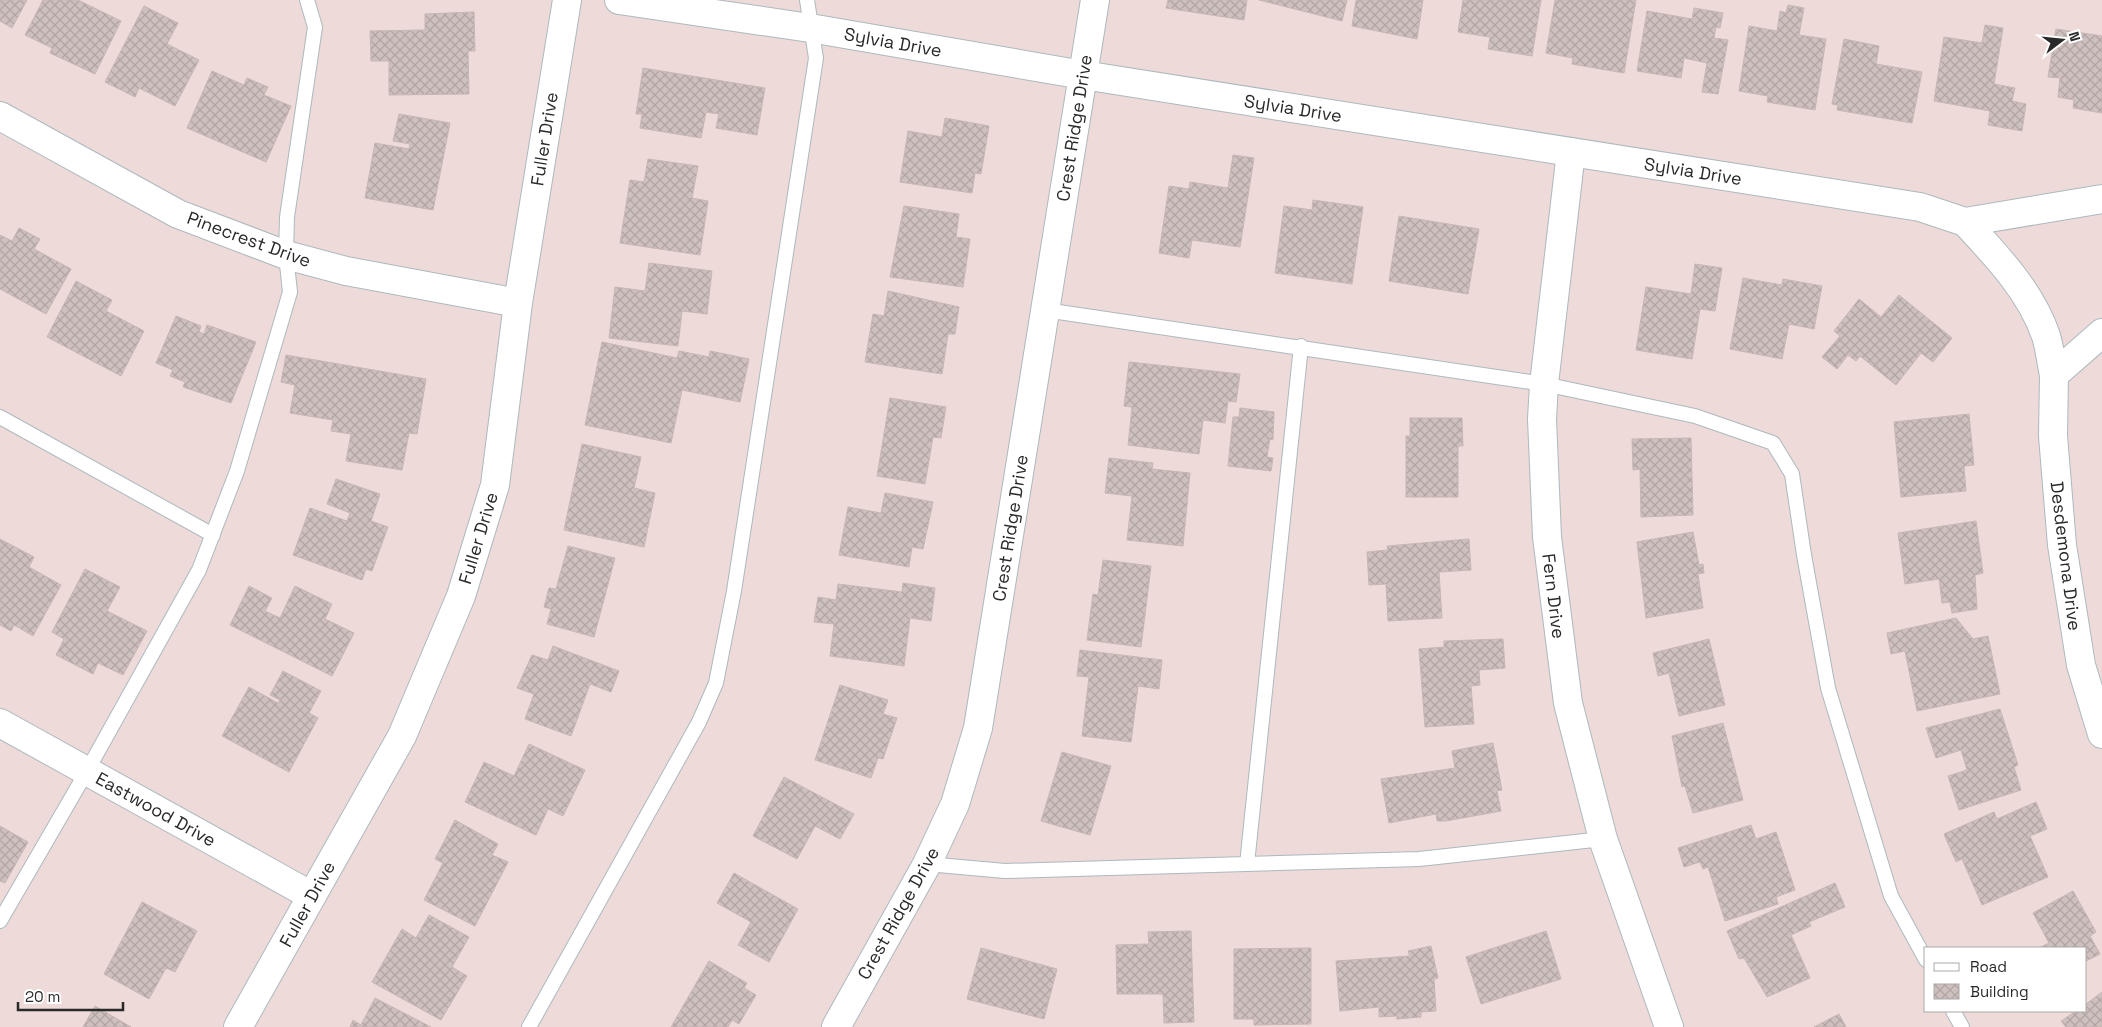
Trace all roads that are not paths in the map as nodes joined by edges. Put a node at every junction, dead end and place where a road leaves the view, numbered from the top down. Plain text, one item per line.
1 (307, 0) edge
2 (567, 0) edge
3 (619, 0) edge
4 (807, 0) edge
5 (1095, 0) edge
6 (810, 28) junction
7 (1083, 75) junction
8 (0, 116) edge
9 (1572, 152) junction
10 (2102, 199) edge
11 (1965, 222) junction
12 (286, 255) junction
13 (518, 303) junction
14 (1045, 310) junction
15 (2102, 333) edge
16 (1301, 346) junction
17 (2054, 375) junction
18 (1544, 384) junction
19 (0, 417) edge
20 (213, 536) junction
21 (0, 723) edge
22 (2102, 734) edge
23 (87, 771) junction
24 (1602, 839) junction
25 (927, 864) junction
26 (1247, 864) junction
27 (312, 896) junction
28 (0, 921) edge
29 (1924, 956) edge
30 (1954, 1012) edge
31 (837, 1026) edge
32 (1665, 1026) edge
33 (238, 1027) edge
34 (529, 1027) edge
35 (1962, 1027) edge

1 - 12 lane
2 - 13 street, Fuller Drive
3 - 6 street, Sylvia Drive
4 - 6 lane
5 - 7 street, Crest Ridge Drive
6 - 7 street, Sylvia Drive
6 - 34 lane
7 - 9 street, Sylvia Drive
7 - 14 street, Crest Ridge Drive
8 - 12 street, Pinecrest Drive
9 - 11 street, Sylvia Drive
9 - 18 street, Fern Drive
10 - 11 street, Sylvia Drive
11 - 17 street, Sylvia Drive
12 - 13 street, Pinecrest Drive
12 - 20 lane
13 - 27 street, Fuller Drive
14 - 16 lane
14 - 25 street, Crest Ridge Drive
15 - 17 street
16 - 18 lane
16 - 26 lane
17 - 22 street, Desdemona Drive
18 - 24 street, Fern Drive
18 - 29 lane
19 - 20 lane
20 - 23 lane
21 - 23 street, Eastwood Drive
23 - 27 street, Eastwood Drive
23 - 28 lane
24 - 26 lane
24 - 32 street, Fern Drive
25 - 26 lane
25 - 31 street, Crest Ridge Drive
27 - 33 street, Fuller Drive
30 - 35 lane

